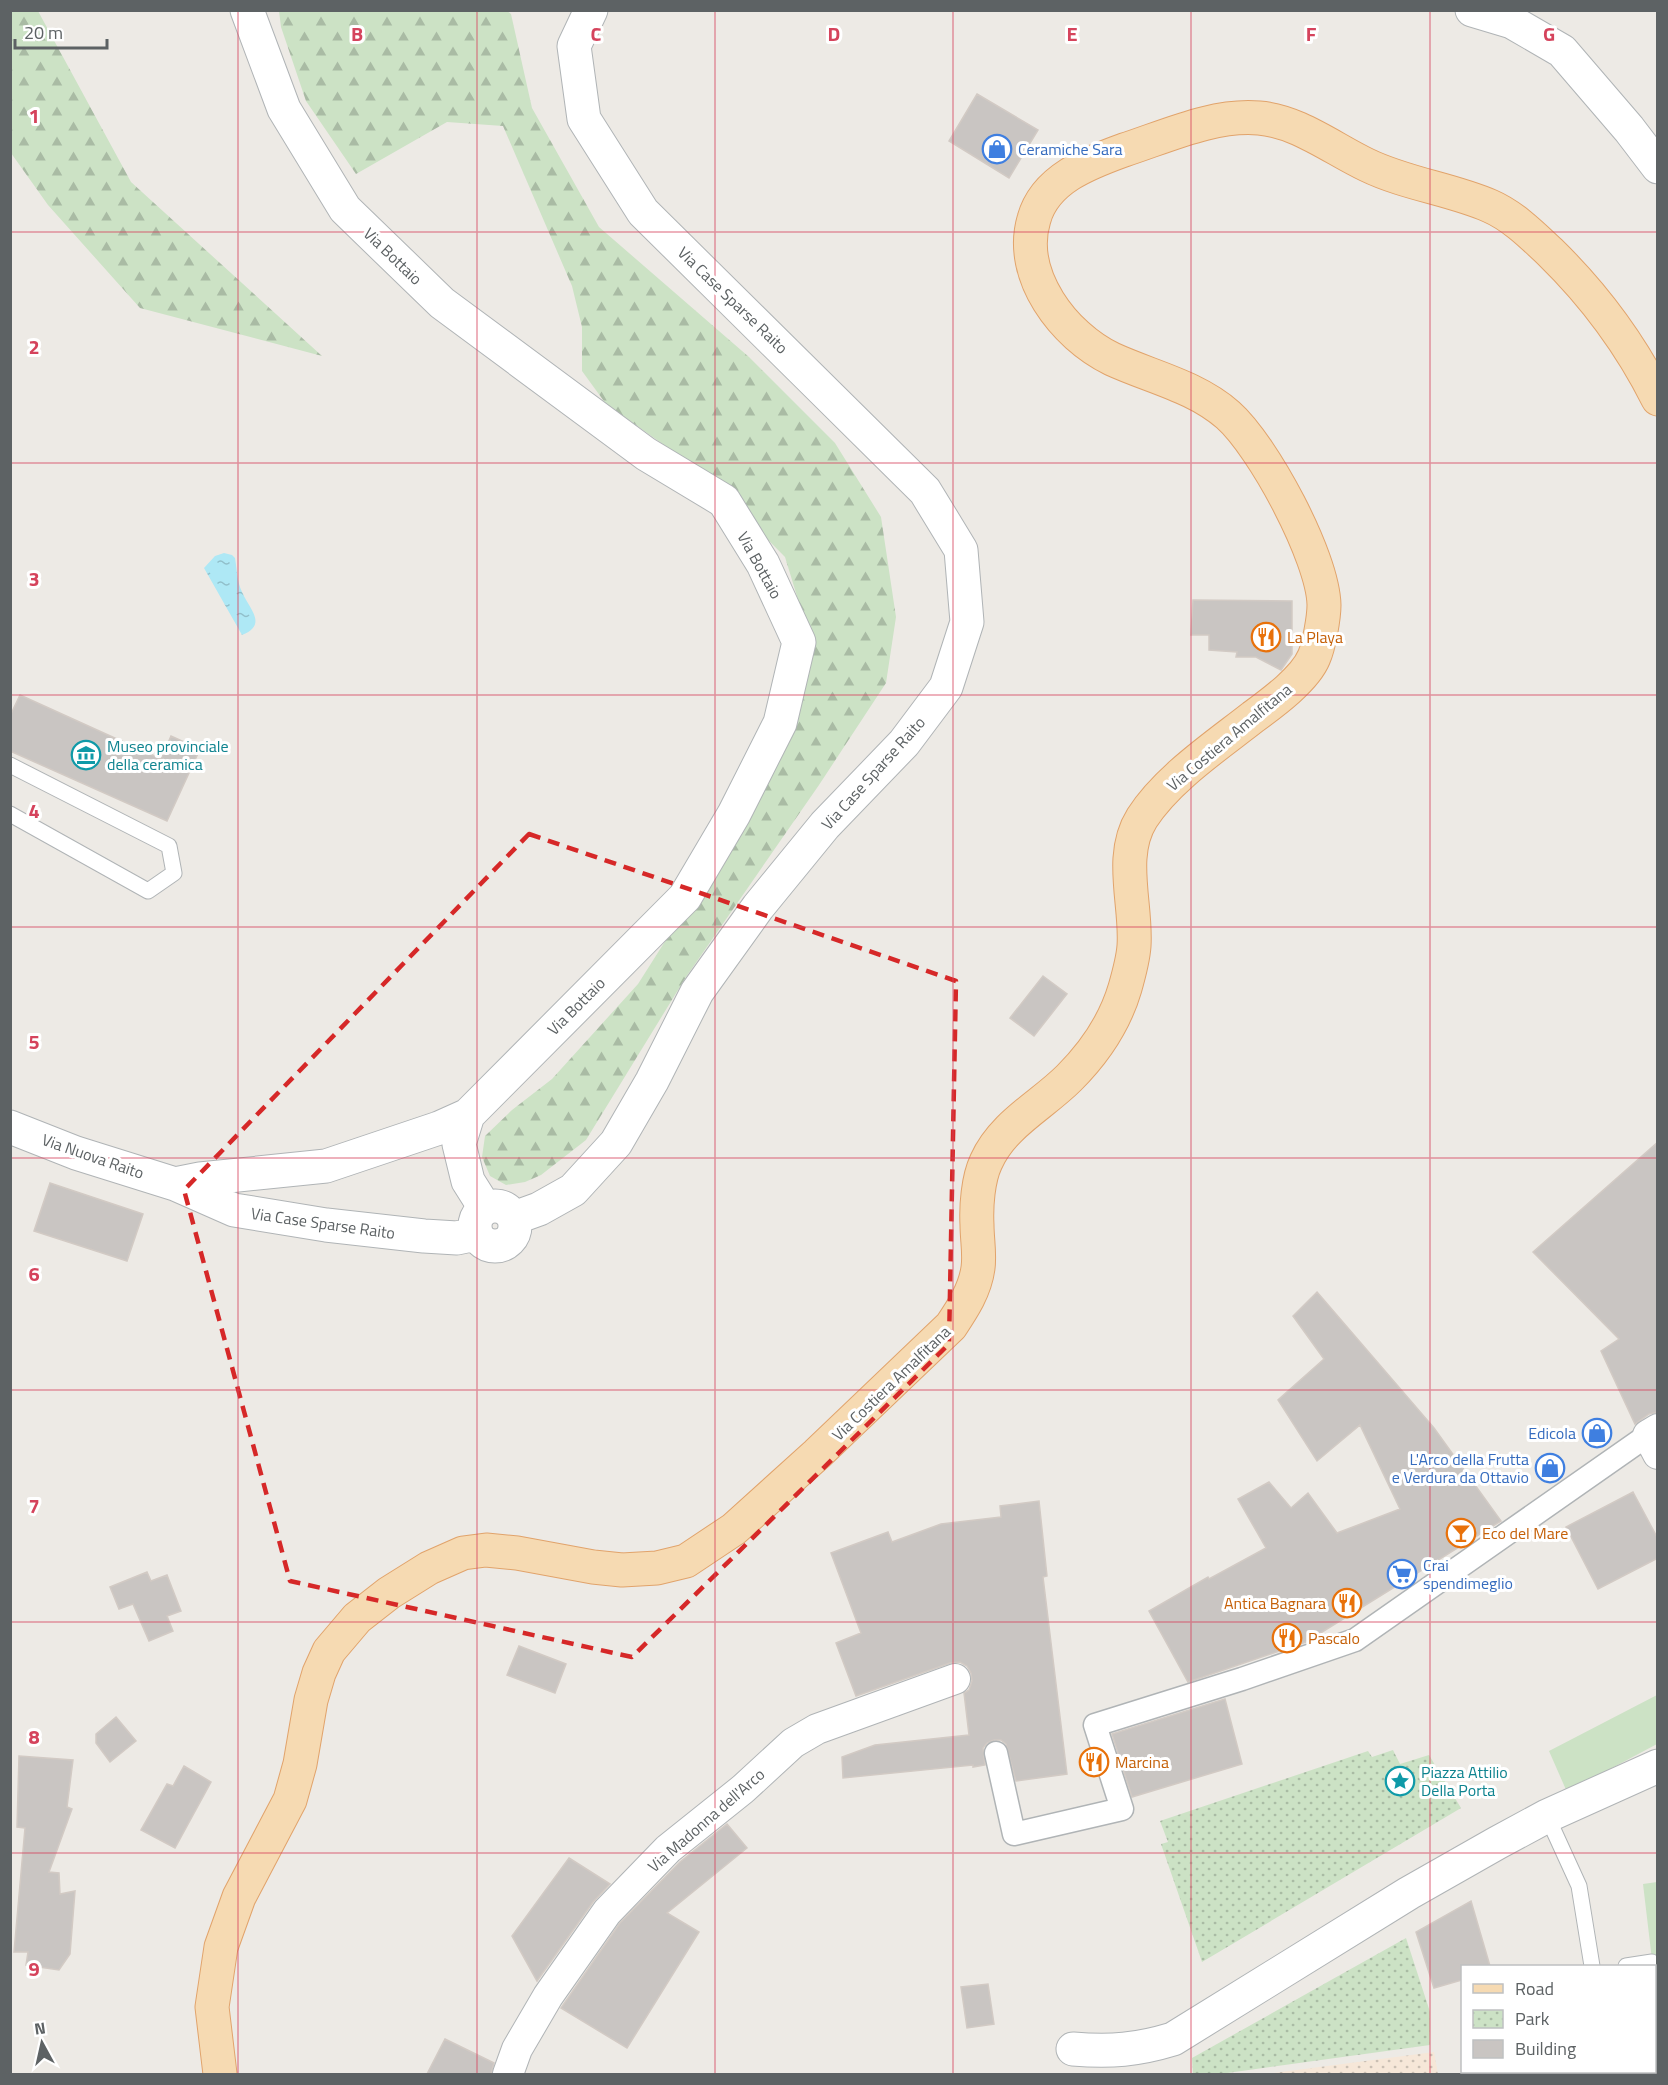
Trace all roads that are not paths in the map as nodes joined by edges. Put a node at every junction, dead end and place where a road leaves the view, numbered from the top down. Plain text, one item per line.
1 (247, 10) edge
2 (591, 10) edge
3 (1472, 10) edge
4 (1658, 167) edge
5 (1658, 399) edge
6 (10, 765) edge
7 (10, 814) edge
8 (468, 1115) junction
9 (10, 1127) edge
10 (175, 1184) junction
11 (491, 1220) junction
12 (1654, 1439) edge
13 (955, 1679) dead end
14 (996, 1754) dead end
15 (1658, 1766) edge
16 (1547, 1816) junction
17 (1652, 1962) dead end
18 (1593, 1965) edge
19 (1632, 1965) edge
20 (1073, 2049) dead end
21 (220, 2074) edge
22 (508, 2074) edge

1 - 8 street, Via Bottaio
2 - 11 street, Via Case Sparse Raito
3 - 4 street
5 - 21 main road, Via Costiera Amalfitana
6 - 7 lane
8 - 10 street
8 - 11 street, Via Bottaio
9 - 10 street, Via Nuova Raito
10 - 11 street, Via Case Sparse Raito
12 - 14 street
13 - 22 street, Via Madonna dell'Arco
15 - 16 street
16 - 18 lane
16 - 20 street
17 - 19 lane

